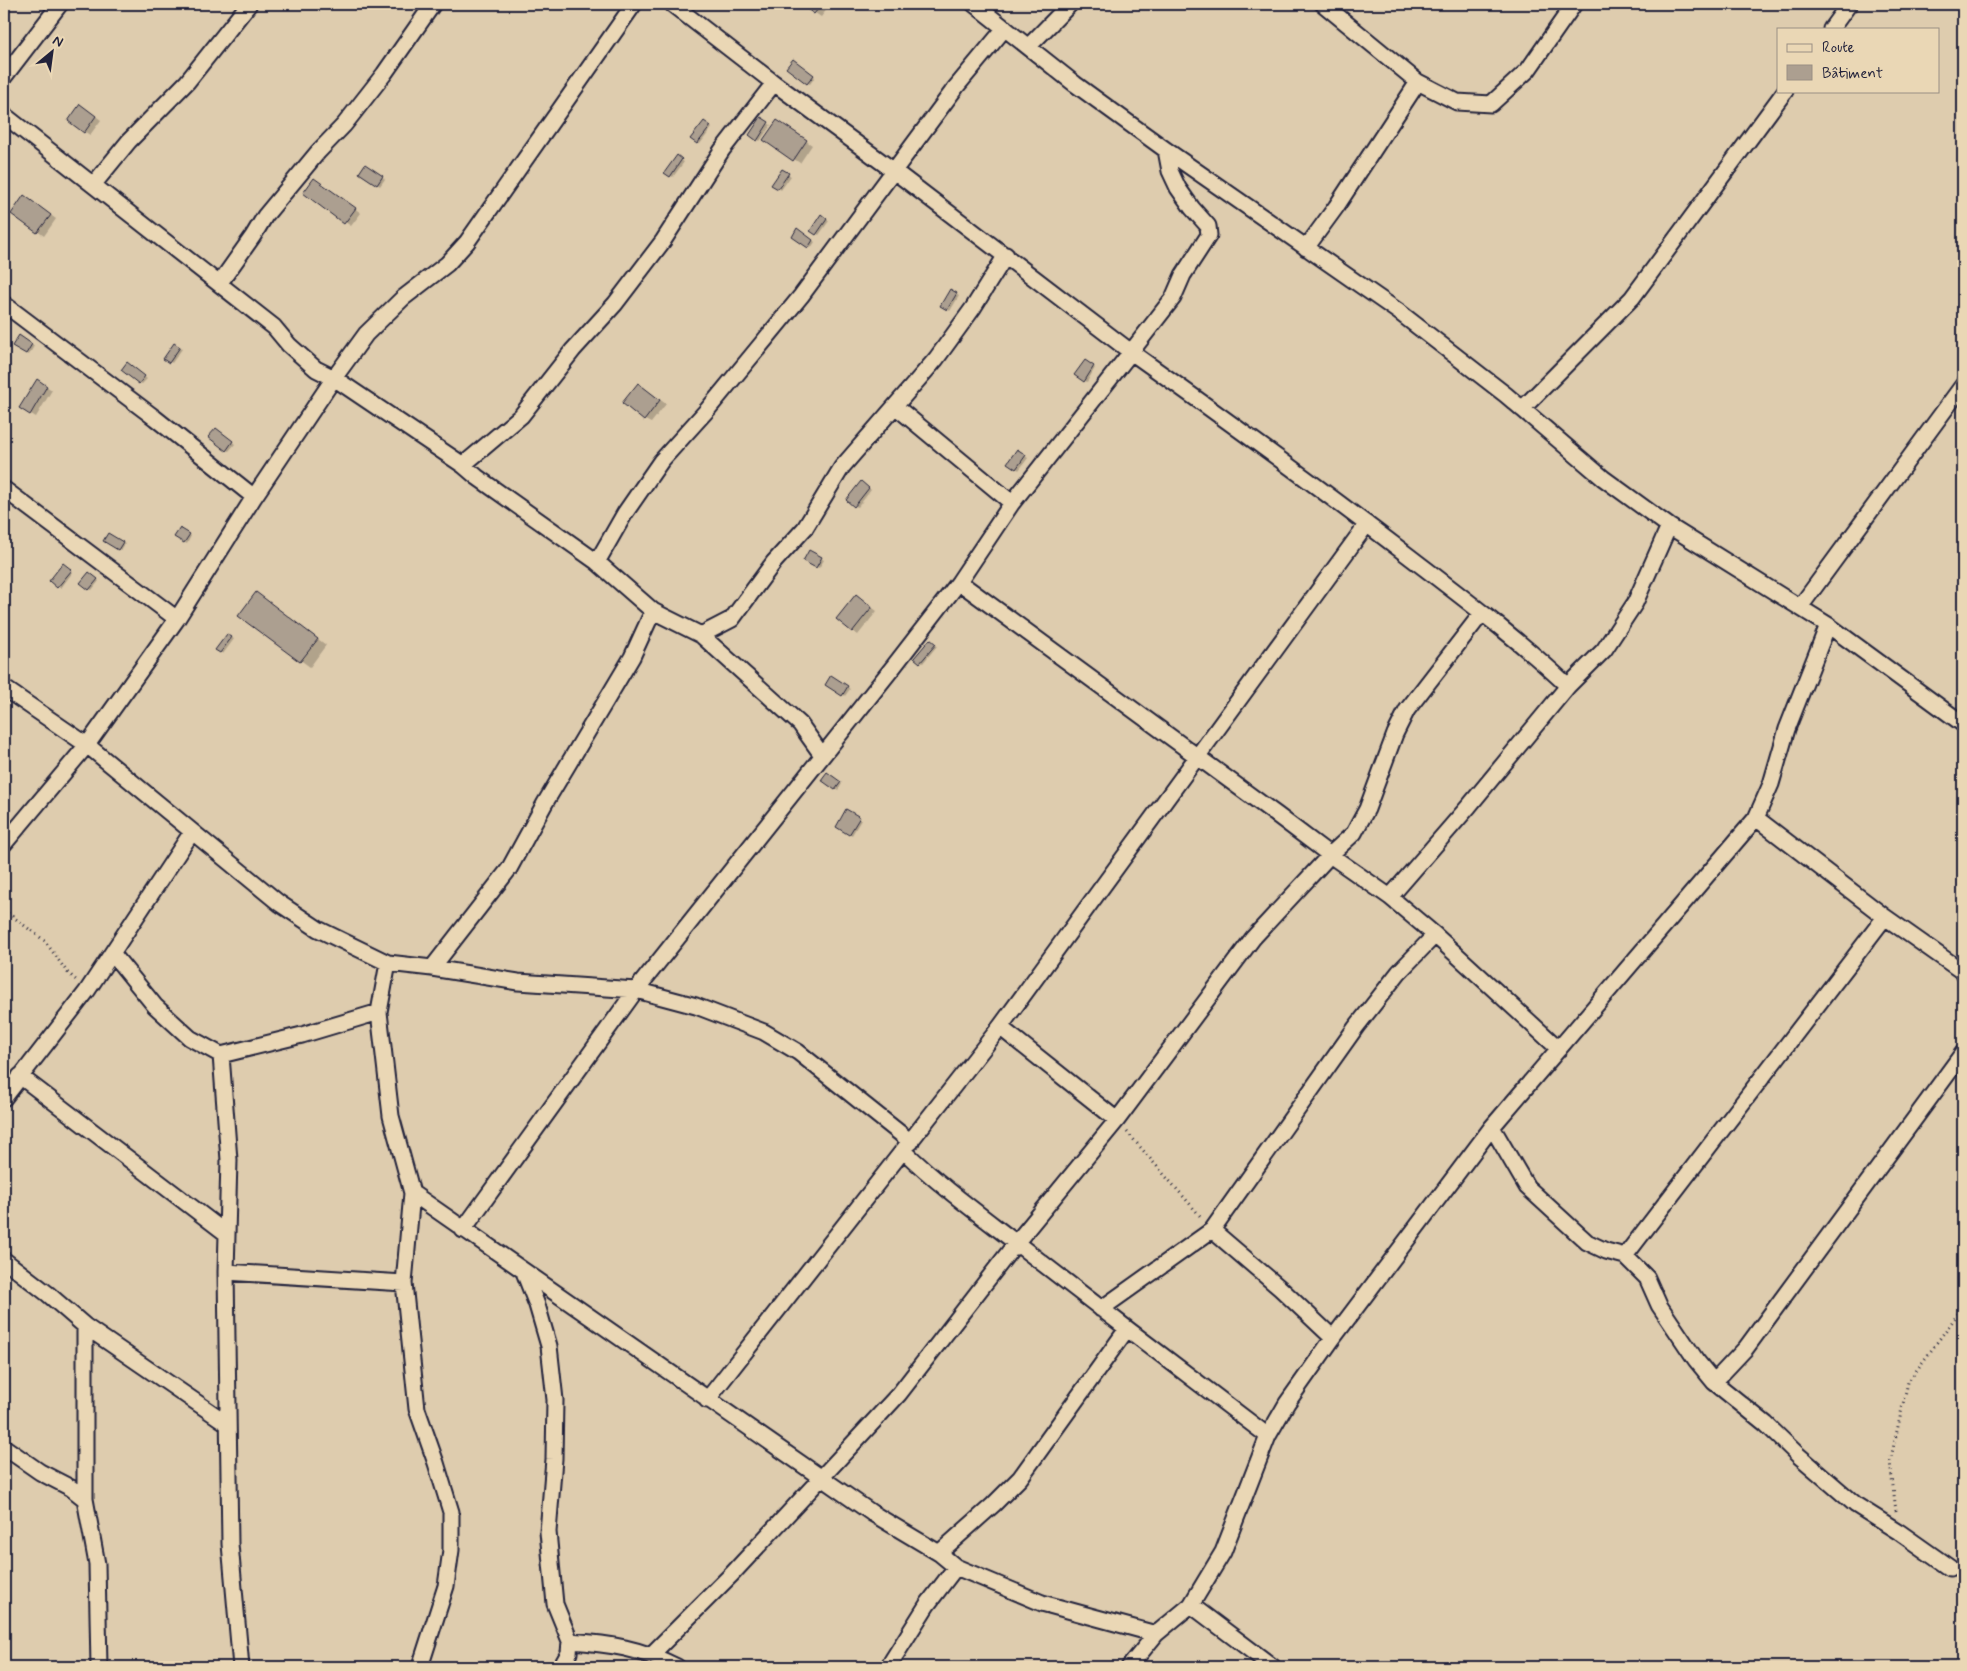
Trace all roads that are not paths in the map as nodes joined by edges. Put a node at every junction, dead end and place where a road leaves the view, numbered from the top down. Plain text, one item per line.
1 (60, 4) edge
2 (250, 4) edge
3 (433, 4) edge
4 (634, 4) edge
5 (672, 4) edge
6 (974, 4) edge
7 (1070, 4) edge
8 (1323, 4) edge
9 (1574, 4) edge
10 (1849, 4) edge
11 (1005, 28) junction
12 (1832, 28) edge
13 (1028, 47) junction
14 (4, 77) edge
15 (1418, 82) junction
16 (774, 83) junction
17 (1784, 92) edge
18 (4, 116) edge
19 (1166, 150) junction
20 (894, 171) junction
21 (93, 185) junction
22 (1306, 248) junction
23 (1006, 256) junction
24 (219, 284) junction
25 (4, 304) edge
26 (1131, 352) junction
27 (334, 378) junction
28 (1963, 385) edge
29 (895, 406) junction
30 (1522, 409) junction
31 (463, 465) junction
32 (4, 489) edge
33 (254, 497) junction
34 (1012, 503) junction
35 (1367, 524) junction
36 (1669, 526) junction
37 (597, 562) junction
38 (959, 582) junction
39 (1800, 606) junction
40 (653, 611) junction
41 (1482, 613) junction
42 (177, 619) junction
43 (1828, 625) junction
44 (701, 635) junction
45 (1568, 686) junction
46 (4, 688) edge
47 (1963, 724) edge
48 (87, 745) junction
49 (822, 755) junction
50 (1197, 756) junction
51 (1756, 818) junction
52 (192, 832) junction
53 (4, 844) edge
54 (1330, 856) junction
55 (1390, 897) junction
56 (1885, 917) junction
57 (1436, 936) junction
58 (112, 953) junction
59 (388, 963) junction
60 (432, 968) junction
61 (1963, 972) edge
62 (636, 990) junction
63 (379, 1012) junction
64 (1000, 1027) junction
65 (1559, 1049) junction
66 (1963, 1053) edge
67 (221, 1055) junction
68 (20, 1076) junction
69 (4, 1098) edge
70 (1117, 1120) junction
71 (1492, 1127) junction
72 (908, 1146) junction
73 (412, 1193) junction
74 (463, 1230) junction
75 (1212, 1230) junction
76 (227, 1234) junction
77 (1016, 1242) junction
78 (1625, 1256) junction
79 (4, 1260) edge
80 (226, 1272) junction
81 (524, 1272) junction
82 (404, 1283) junction
83 (1101, 1309) junction
84 (85, 1326) junction
85 (1127, 1329) junction
86 (1333, 1338) junction
87 (1714, 1382) junction
88 (707, 1400) junction
89 (228, 1424) junction
90 (1268, 1436) junction
91 (4, 1447) edge
92 (821, 1477) junction
93 (85, 1498) junction
94 (939, 1553) junction
95 (956, 1567) junction
96 (1950, 1568) dead end
97 (1191, 1605) junction
98 (1156, 1634) junction
99 (570, 1641) junction
100 (652, 1654) junction
101 (99, 1667) edge
102 (241, 1667) edge
103 (420, 1667) edge
104 (561, 1667) edge
105 (677, 1667) edge
106 (888, 1667) edge
107 (1129, 1667) edge
108 (1273, 1667) edge

1 - 14 street
2 - 21 street
3 - 24 street
4 - 27 street
5 - 16 street
6 - 11 street
7 - 13 street
8 - 15 street
9 - 15 street
10 - 12 street
11 - 13 street
11 - 20 street
13 - 19 street
15 - 22 street
16 - 20 street
16 - 31 street
17 - 30 street
18 - 21 street
19 - 22 street
19 - 26 street
20 - 23 street
20 - 37 street
21 - 24 street
22 - 30 street
23 - 26 street
23 - 29 street
24 - 27 street
25 - 33 street
26 - 34 street
26 - 35 street
27 - 31 street
27 - 33 street
28 - 39 street
29 - 34 street
29 - 44 street
30 - 36 street
31 - 37 street
32 - 42 street
33 - 42 street
34 - 38 street
35 - 41 street
35 - 50 street
36 - 39 street
36 - 45 street
37 - 40 street
38 - 49 street
38 - 50 street
39 - 43 street
40 - 44 street
40 - 60 street
41 - 45 street
41 - 54 street
42 - 48 street
43 - 47 street
43 - 51 street
44 - 49 street
45 - 55 street
46 - 48 street
48 - 52 street
48 - 53 street
49 - 62 street
50 - 54 street
50 - 64 street
51 - 56 street
51 - 65 street
52 - 58 street
52 - 59 street
54 - 55 street
54 - 70 street
55 - 57 street
56 - 61 street
56 - 78 street
57 - 65 street
57 - 75 street
58 - 67 street
58 - 68 street
59 - 60 street
59 - 63 street
60 - 62 street
62 - 72 street
62 - 74 street
63 - 67 street
63 - 73 street
64 - 70 street
64 - 72 street
65 - 71 street
66 - 87 street
67 - 76 street
68 - 69 street
68 - 76 street
70 - 77 street
71 - 78 street
71 - 86 street
72 - 77 street
72 - 88 street
73 - 74 street
73 - 82 street
74 - 81 street
75 - 83 street
75 - 86 street
76 - 80 street
77 - 83 street
77 - 92 street
78 - 87 street
79 - 84 street
80 - 82 street
80 - 89 street
81 - 88 street
81 - 99 street
82 - 103 street
83 - 85 street
84 - 89 street
84 - 93 street
85 - 90 street
85 - 94 street
86 - 90 street
87 - 96 street
88 - 92 street
89 - 102 street
90 - 97 street
91 - 93 street
92 - 94 street
92 - 100 street
93 - 101 street
94 - 95 street
95 - 98 street
95 - 106 street
97 - 98 street
97 - 108 street
98 - 107 street
99 - 100 street
99 - 104 street
100 - 105 street

